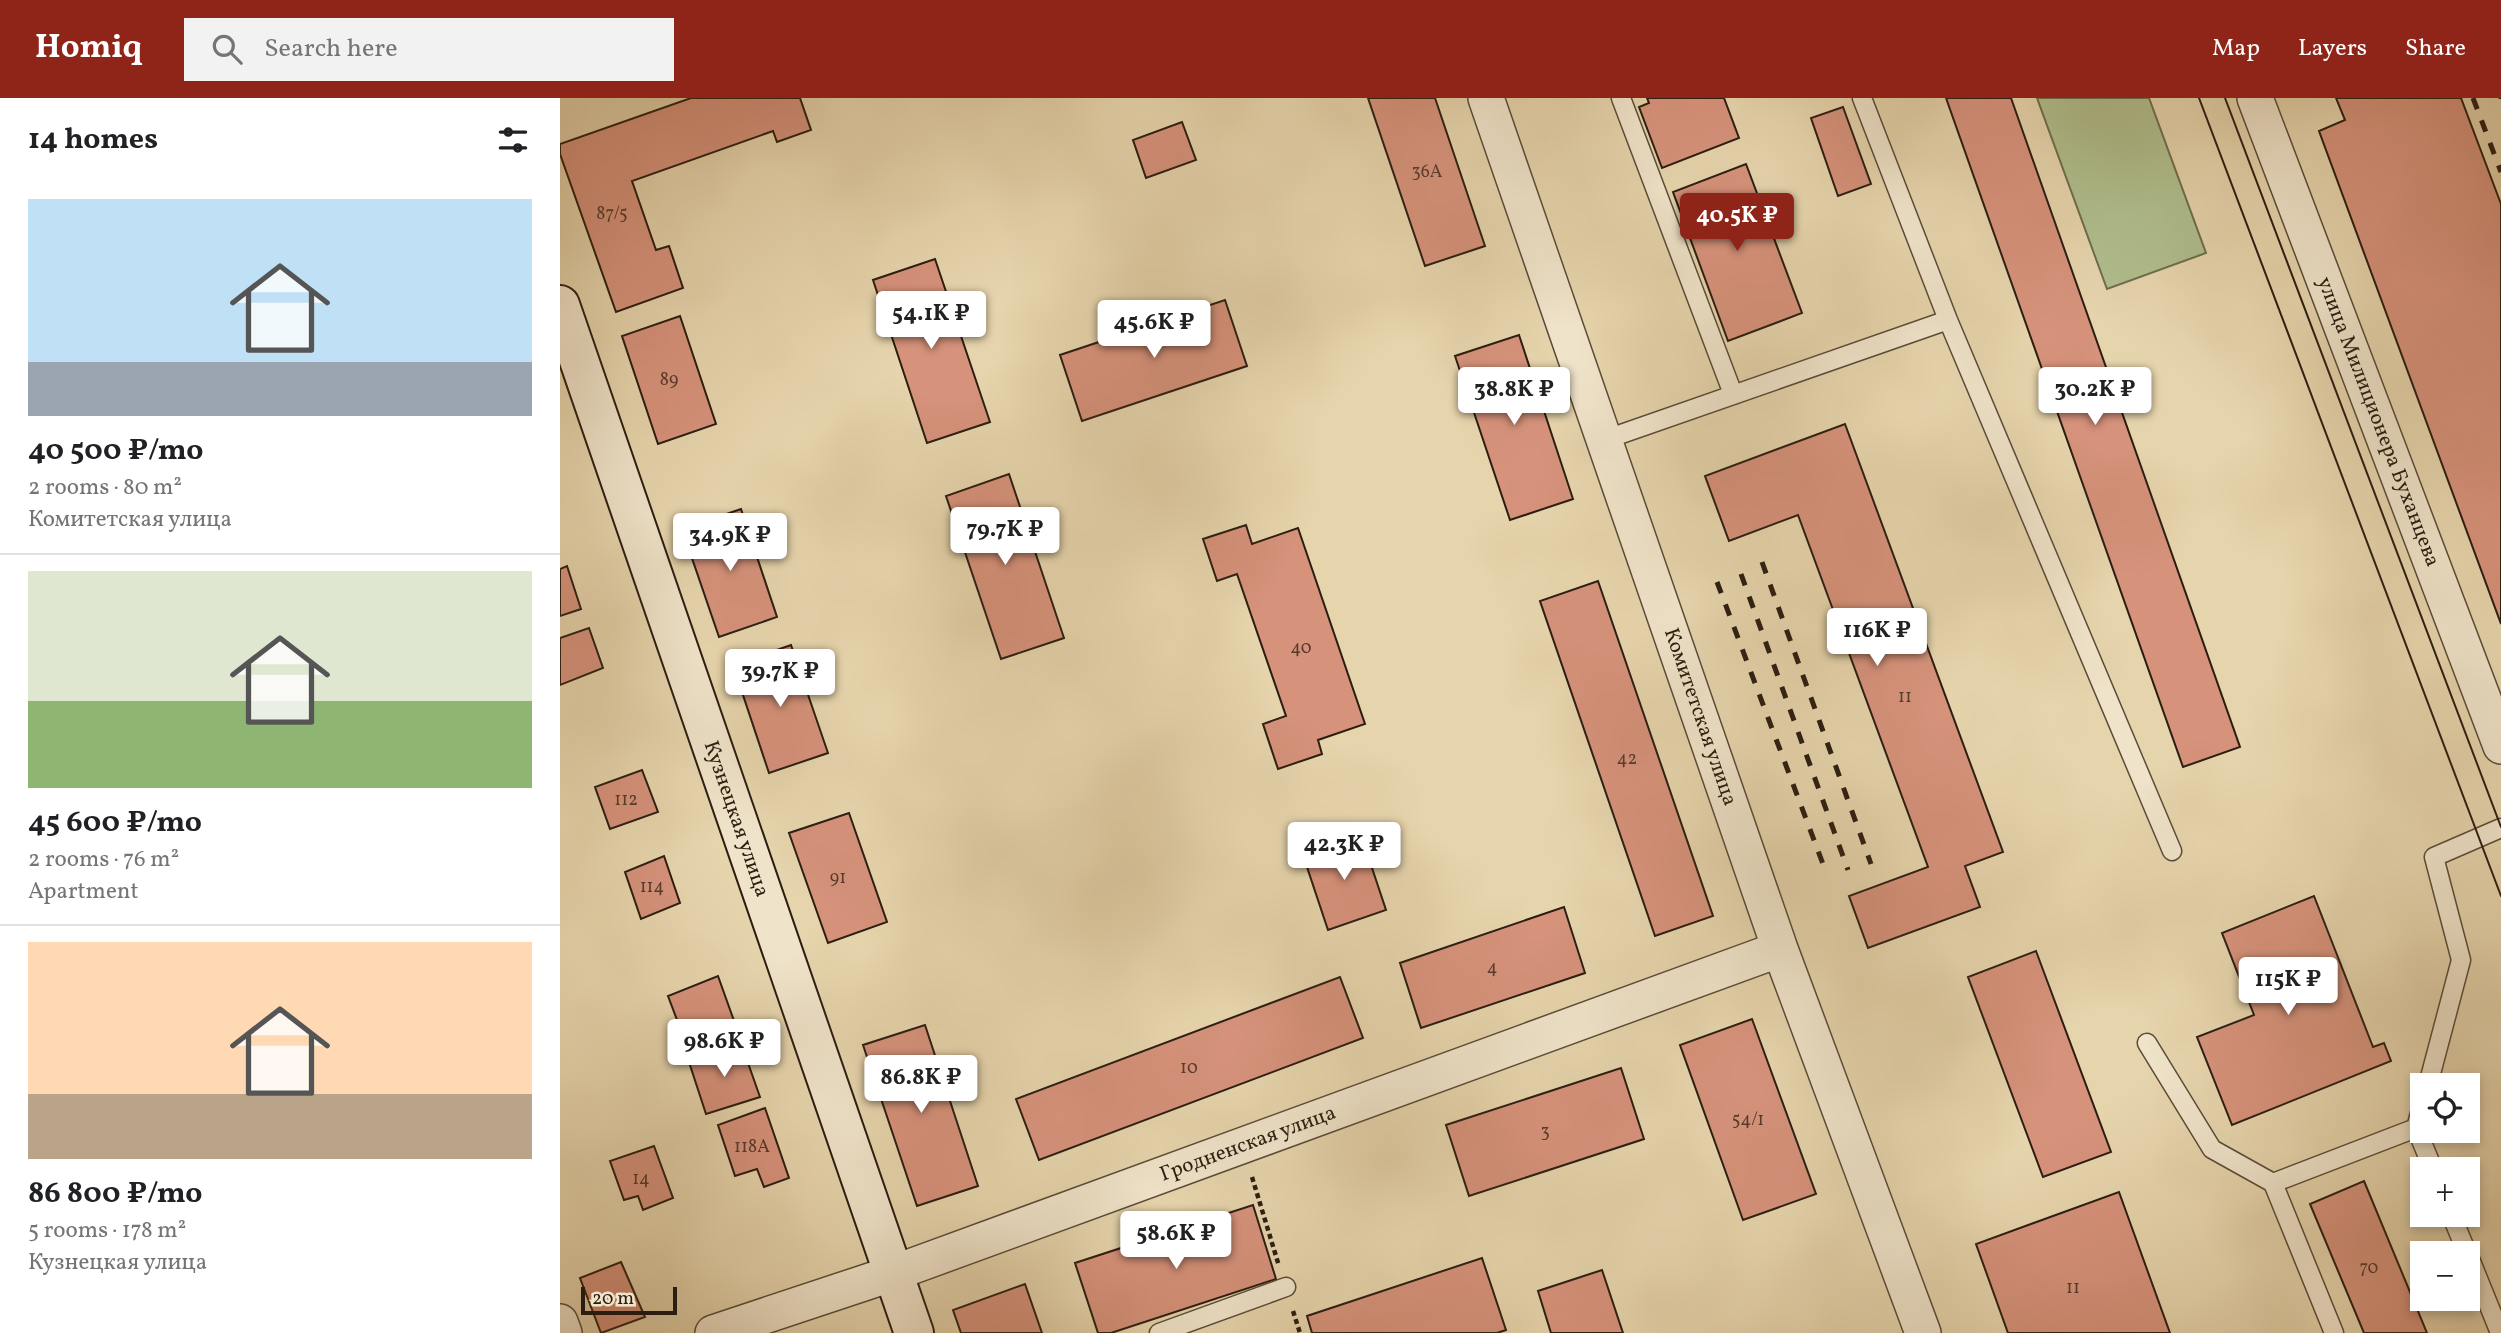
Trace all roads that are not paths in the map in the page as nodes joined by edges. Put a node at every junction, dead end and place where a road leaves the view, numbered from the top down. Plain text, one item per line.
1 (1486, 98) edge
2 (1621, 98) edge
3 (1862, 98) edge
4 (2255, 98) edge
5 (560, 305) edge
6 (1948, 320) junction
7 (1733, 394) junction
8 (1605, 440) junction
9 (2501, 746) edge
10 (2501, 828) edge
11 (2172, 851) dead end
12 (1780, 949) junction
13 (2147, 1043) dead end
14 (2431, 1073) edge
15 (2410, 1130) edge
16 (2273, 1183) junction
17 (891, 1274) junction
18 (2480, 1285) edge
19 (1286, 1287) road end
20 (560, 1322) edge
21 (564, 1333) edge
22 (713, 1333) edge
23 (914, 1333) edge
24 (1159, 1333) edge
25 (1923, 1333) edge
26 (2334, 1333) edge
27 (2500, 1333) edge

1 - 8 street, Комитетская улица
2 - 7 lane
3 - 6 lane
4 - 9 street, улица Милиционера Буханцева
5 - 17 street, Кузнецкая улица
6 - 7 lane
6 - 11 lane
7 - 8 lane
8 - 12 street, Комитетская улица
10 - 14 lane
12 - 17 street, Гродненская улица
12 - 25 street, Комитетская улица
13 - 16 lane
15 - 16 lane
16 - 26 lane
17 - 22 street, Гродненская улица
17 - 23 street, Кузнецкая улица
18 - 27 lane
19 - 24 lane
20 - 21 street

